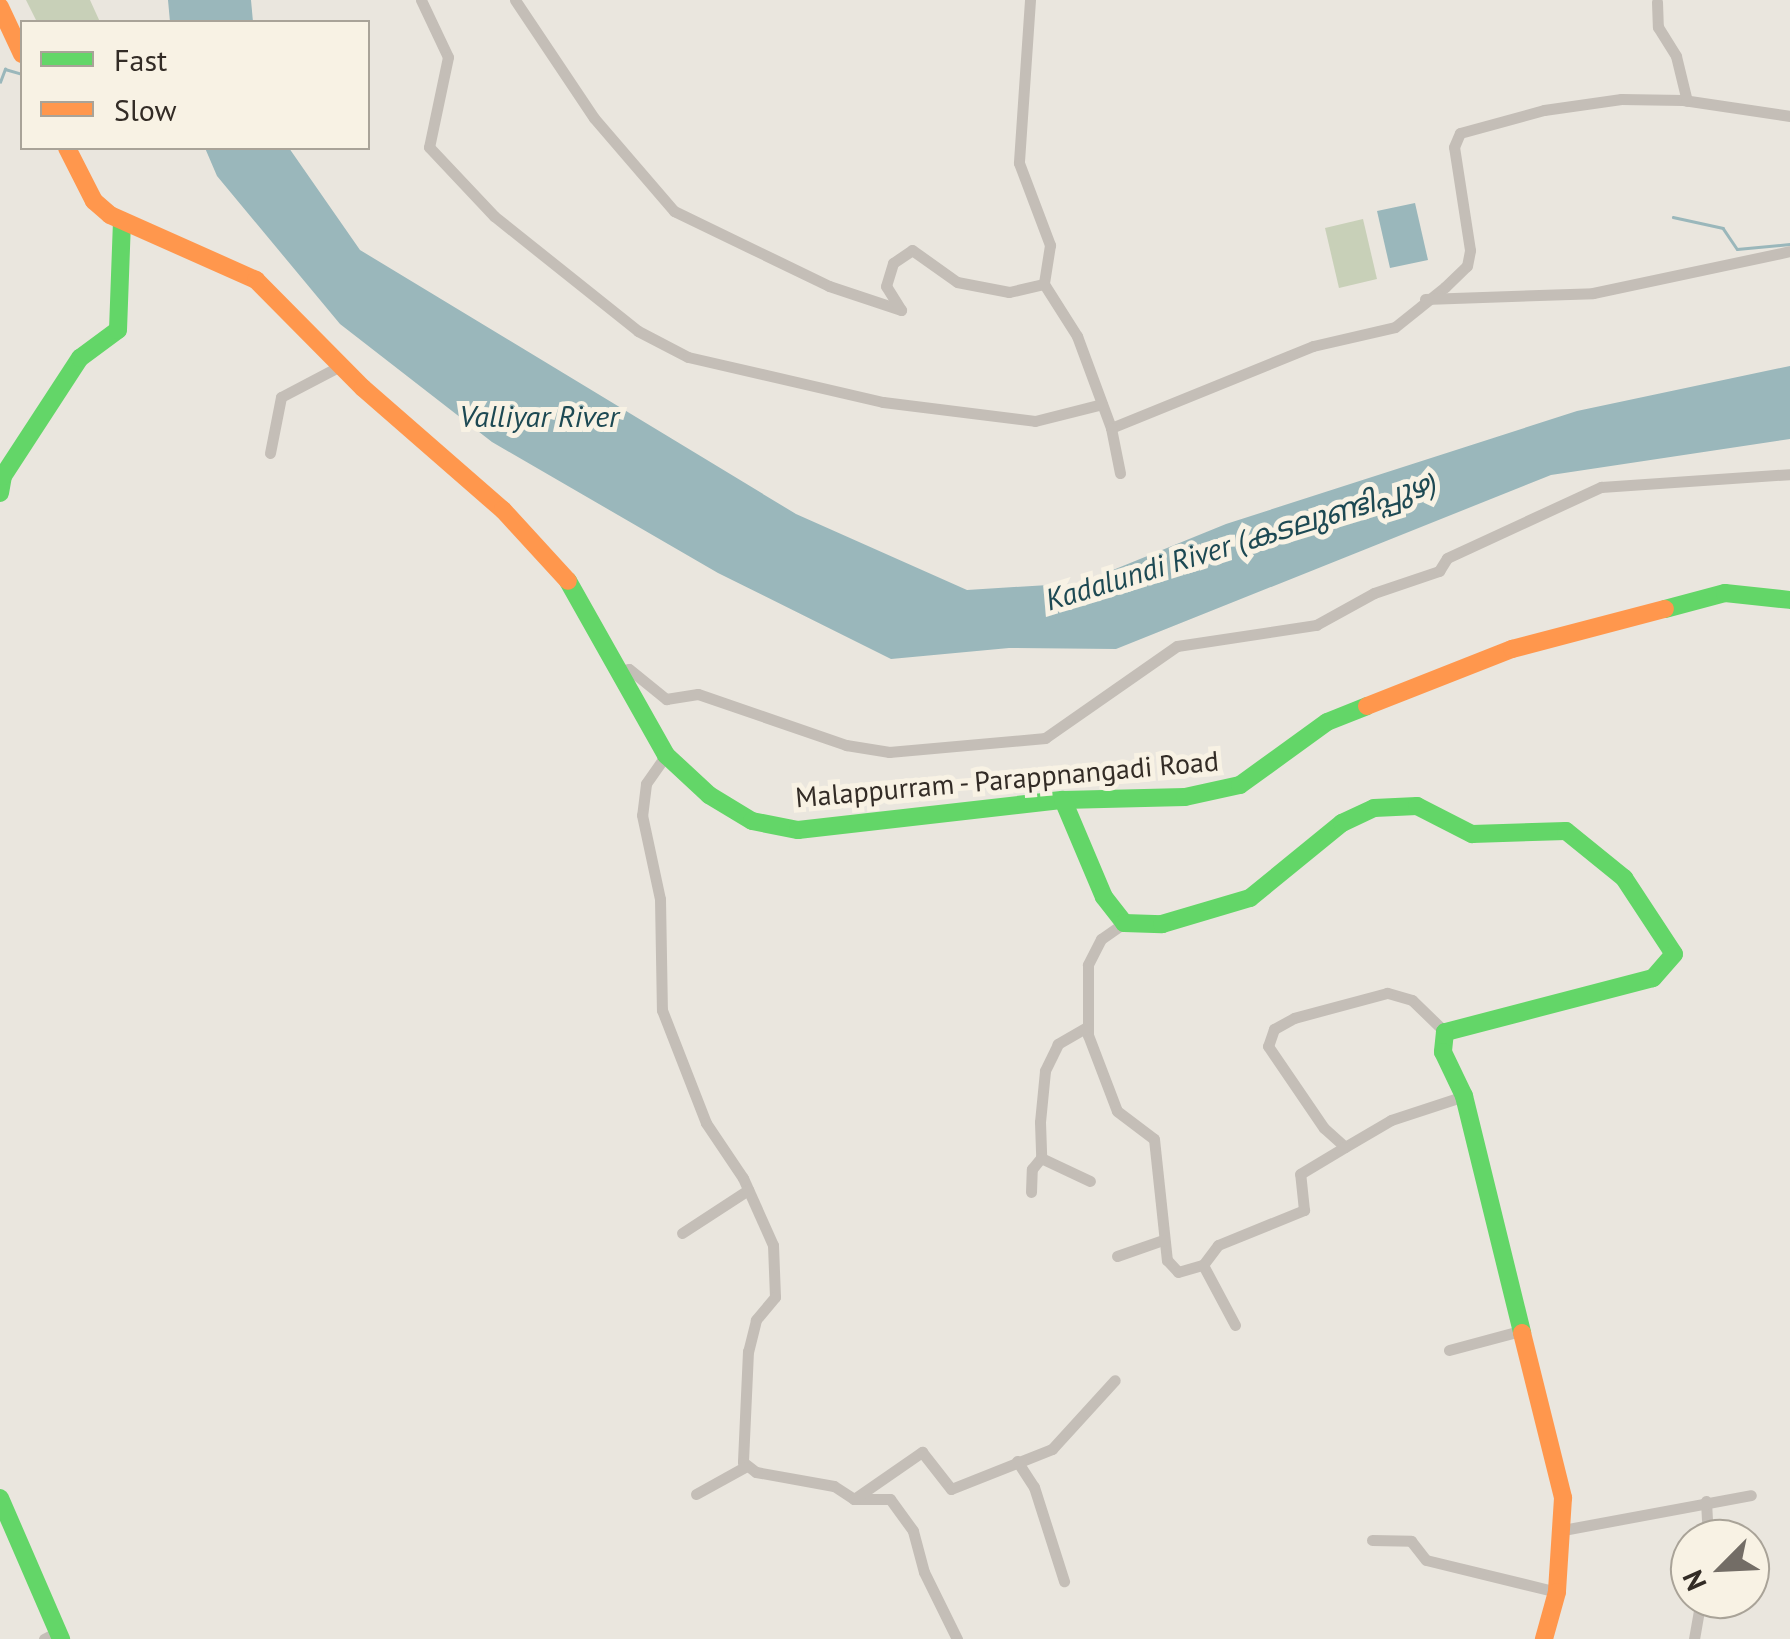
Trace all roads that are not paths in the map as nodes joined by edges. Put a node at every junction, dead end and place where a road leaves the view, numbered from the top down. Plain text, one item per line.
1 (421, 0) edge
2 (515, 0) edge
3 (1030, 0) edge
4 (1657, 2) edge
5 (0, 7) edge
6 (20, 50) edge
7 (1687, 100) junction
8 (1790, 116) edge
9 (69, 150) edge
10 (122, 221) junction
11 (1790, 252) edge
12 (1044, 284) junction
13 (1425, 300) junction
14 (340, 366) junction
15 (1102, 404) junction
16 (1110, 428) junction
17 (270, 453) dead end
18 (1120, 473) dead end
19 (1790, 474) edge
20 (1, 482) edge
21 (1790, 600) edge
22 (617, 672) junction
23 (666, 755) junction
24 (1063, 800) junction
25 (1124, 923) junction
26 (1088, 1027) junction
27 (1445, 1032) junction
28 (1464, 1096) junction
29 (1344, 1147) junction
30 (1041, 1158) junction
31 (1090, 1181) dead end
32 (748, 1190) junction
33 (1031, 1192) dead end
34 (682, 1233) dead end
35 (1163, 1240) junction
36 (1116, 1256) dead end
37 (1204, 1265) junction
38 (1235, 1326) dead end
39 (1520, 1331) junction
40 (1448, 1350) dead end
41 (1115, 1380) dead end
42 (1017, 1462) junction
43 (745, 1467) junction
44 (696, 1494) dead end
45 (1751, 1495) dead end
46 (0, 1498) edge
47 (854, 1499) junction
48 (1706, 1502) junction
49 (1707, 1519) edge
50 (1564, 1530) junction
51 (1372, 1540) dead end
52 (1064, 1581) dead end
53 (1556, 1592) junction
54 (54, 1637) edge
55 (957, 1639) edge
56 (1544, 1639) edge

1 - 15 street
2 - 12 street
3 - 12 street
4 - 7 street
5 - 6 main road
7 - 8 street
7 - 13 street
9 - 10 main road, Malappurram - Parappnangadi Road
10 - 14 main road, Malappurram - Parappnangadi Road
10 - 20 main road
11 - 13 street
12 - 15 street
13 - 16 street
14 - 17 street
14 - 22 main road, Malappurram - Parappnangadi Road
15 - 16 street
16 - 18 street
19 - 22 street
21 - 24 main road, Malappurram - Parappnangadi Road
22 - 23 main road, Malappurram - Parappnangadi Road
23 - 24 main road, Malappurram - Parappnangadi Road
23 - 32 street
24 - 25 main road
25 - 26 street
25 - 27 main road
26 - 30 street
26 - 35 street
27 - 28 main road
27 - 29 street
28 - 29 street
28 - 39 main road
29 - 37 street
30 - 31 street
30 - 33 street
32 - 34 street
32 - 43 street
35 - 36 street
35 - 37 street
37 - 38 street
39 - 40 street
39 - 50 main road
41 - 42 street
42 - 47 street
42 - 52 street
43 - 44 street
43 - 47 street
45 - 48 street
46 - 54 main road
47 - 55 street
48 - 49 street
48 - 50 street
50 - 53 main road
51 - 53 street
53 - 56 main road

